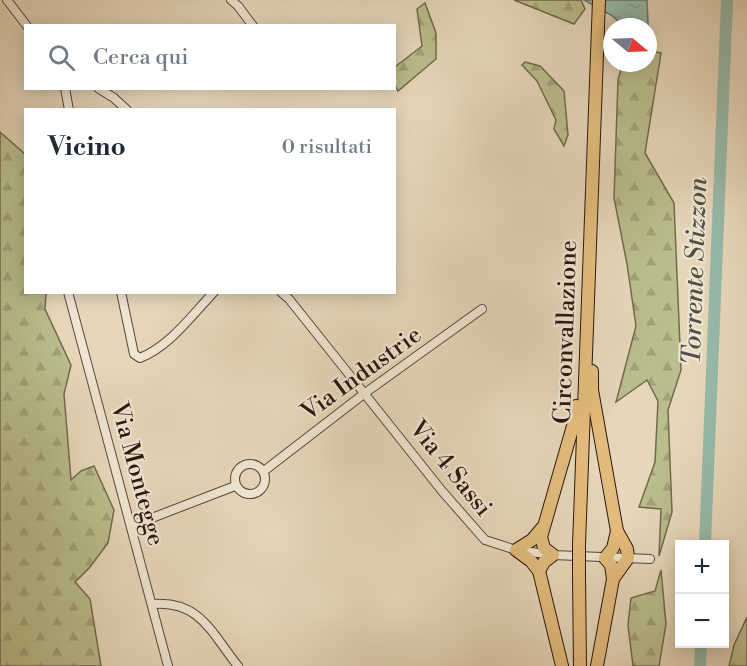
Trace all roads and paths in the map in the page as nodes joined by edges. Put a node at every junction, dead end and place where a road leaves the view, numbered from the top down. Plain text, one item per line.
1 (7, 0) edge
2 (231, 0) edge
3 (599, 0) edge
4 (25, 24) edge
5 (252, 24) edge
6 (64, 90) edge
7 (101, 90) edge
8 (69, 108) edge
9 (125, 108) edge
10 (69, 294) edge
11 (121, 294) edge
12 (212, 294) edge
13 (284, 294) edge
14 (482, 309) dead end
15 (586, 326) junction
16 (365, 393) junction
17 (264, 471) junction
18 (235, 486) junction
19 (131, 526) junction
20 (542, 527) junction
21 (617, 531) junction
22 (516, 550) junction
23 (553, 555) junction
24 (605, 558) junction
25 (628, 558) junction
26 (650, 559) dead end
27 (539, 572) junction
28 (613, 579) junction
29 (153, 604) junction
30 (168, 666) edge
31 (238, 666) edge
32 (562, 666) edge
33 (580, 666) edge
34 (597, 666) edge

1 - 4 street
2 - 5 street
3 - 15 highway, Circonvallazione
6 - 8 street
7 - 9 street
10 - 19 street, Via Montegge
11 - 12 street
13 - 16 street, Via 4 Sassi
14 - 16 street, Via Industrie
15 - 20 highway
15 - 21 highway
15 - 33 highway, Circonvallazione, bridge
16 - 17 street, Via Industrie
16 - 22 street, Via 4 Sassi
17 - 18 street
17 - 18 street, Via Industrie
18 - 19 street, Via Industrie
19 - 29 street, Via Montegge
20 - 22 highway
20 - 23 highway
21 - 24 highway
21 - 25 highway
22 - 23 street, Via 4 Sassi
22 - 27 highway
23 - 24 street, Via 4 Sassi
23 - 27 highway
24 - 25 street, Via 4 Sassi
24 - 28 highway
25 - 26 street, Via 4 Sassi
25 - 28 highway
27 - 32 highway
28 - 34 highway
29 - 30 street, Via Montegge
29 - 31 street

